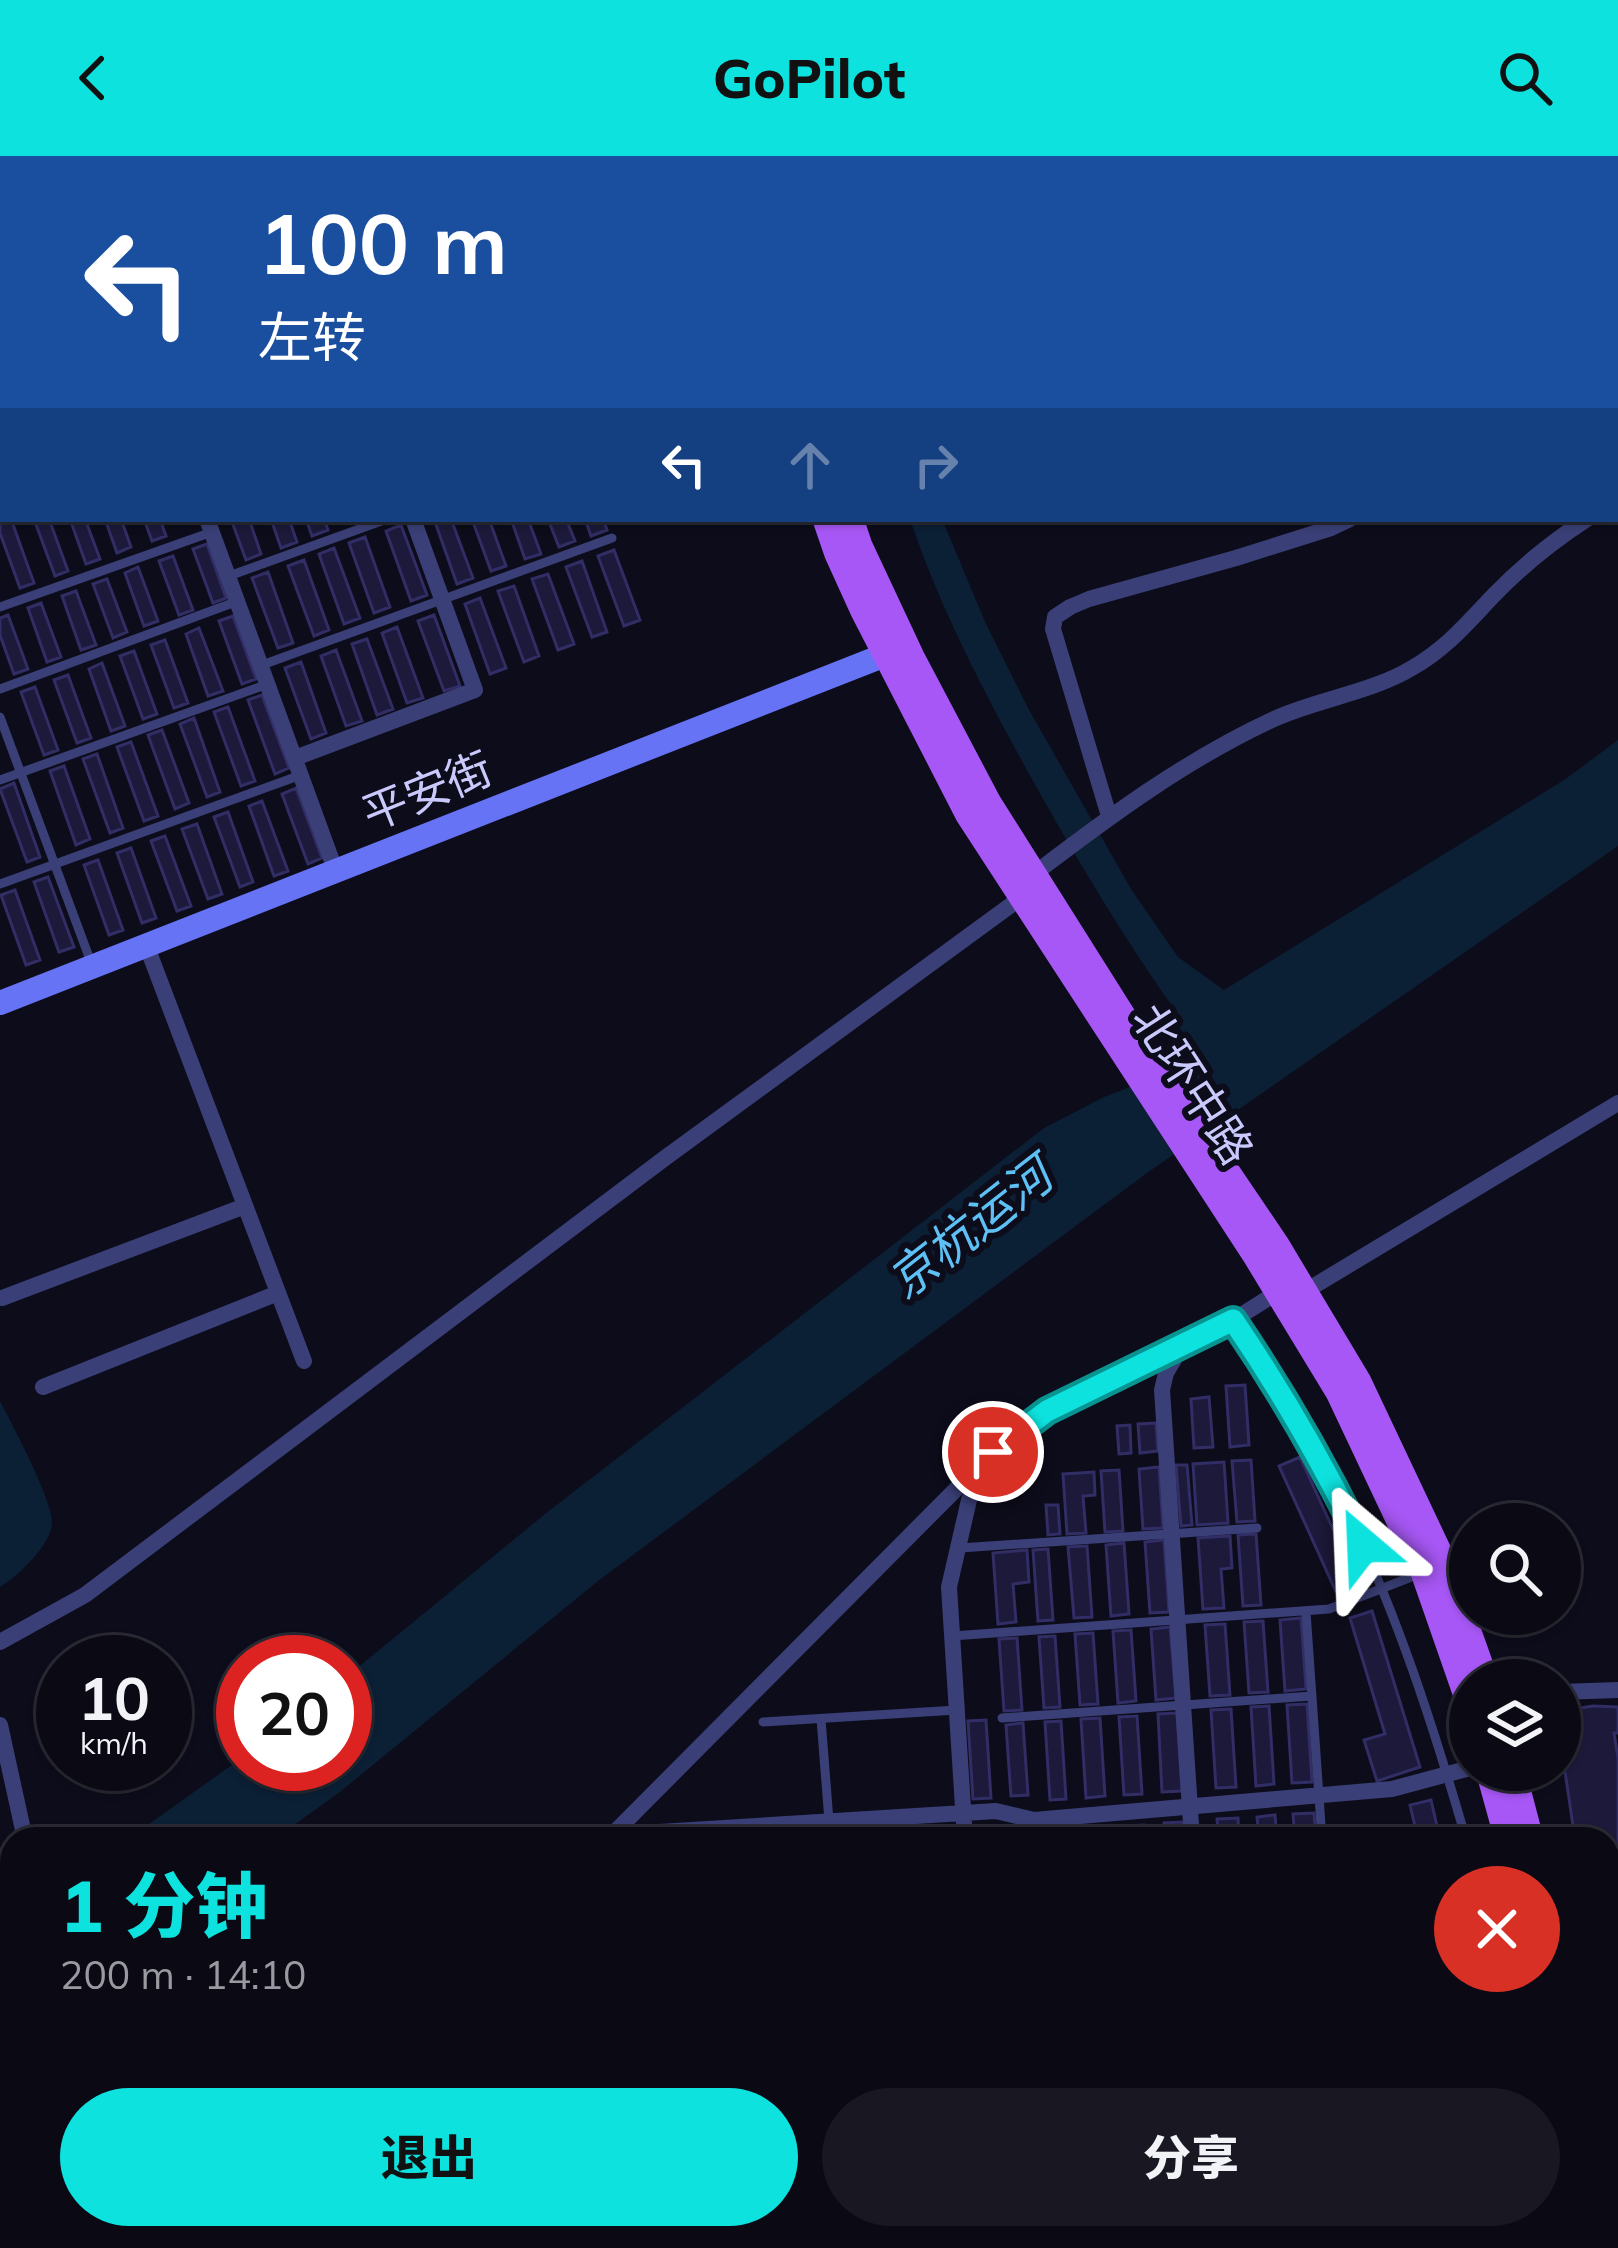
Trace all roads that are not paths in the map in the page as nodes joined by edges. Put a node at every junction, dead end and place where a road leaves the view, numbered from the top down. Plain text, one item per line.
1 (379, 522) edge
2 (413, 522) edge
3 (827, 522) edge
4 (851, 522) edge
5 (1295, 522) edge
6 (1342, 522) edge
7 (1582, 522) edge
8 (210, 525) edge
9 (612, 538) dead end
10 (1302, 538) junction
11 (228, 576) junction
12 (442, 600) junction
13 (238, 601) junction
14 (0, 607) edge
15 (885, 655) junction
16 (261, 665) junction
17 (268, 684) junction
18 (0, 689) edge
19 (0, 717) edge
20 (298, 766) junction
21 (21, 773) junction
22 (0, 780) edge
23 (1109, 817) junction
24 (55, 864) junction
25 (336, 872) junction
26 (0, 884) edge
27 (1028, 885) junction
28 (147, 946) junction
29 (93, 968) junction
30 (0, 1003) edge
31 (1618, 1102) edge
32 (245, 1206) junction
33 (1291, 1292) junction
34 (278, 1293) junction
35 (2, 1298) edge
36 (1233, 1320) junction
37 (1183, 1345) junction
38 (304, 1361) dead end
39 (43, 1388) dead end
40 (993, 1452) junction
41 (1257, 1528) dead end
42 (1172, 1533) junction
43 (960, 1548) junction
44 (1424, 1572) junction
45 (1381, 1590) junction
46 (1306, 1612) junction
47 (1178, 1621) junction
48 (952, 1636) junction
49 (0, 1642) edge
50 (1454, 1659) edge
51 (1478, 1659) edge
52 (1618, 1690) edge
53 (1581, 1691) edge
54 (1312, 1696) junction
55 (1183, 1705) junction
56 (957, 1711) junction
57 (1002, 1718) dead end
58 (821, 1719) junction
59 (763, 1722) dead end
60 (0, 1725) edge
61 (1447, 1774) junction
62 (1495, 1791) edge
63 (1518, 1791) edge
64 (1319, 1795) junction
65 (1190, 1807) junction
66 (964, 1813) junction
67 (830, 1821) junction
68 (22, 1827) edge
69 (620, 1827) edge
70 (748, 1827) edge
71 (965, 1827) edge
72 (1191, 1827) edge
73 (1321, 1827) edge
74 (1462, 1827) edge
75 (1505, 1827) edge
76 (1527, 1827) edge

1 - 11 lane
2 - 12 street
3 - 15 main road, 北环中路
4 - 27 main road, 北环中路
5 - 10 street
6 - 10 street
7 - 23 street
8 - 11 street
8 - 14 lane
9 - 12 lane
10 - 23 street
11 - 13 street
12 - 16 lane
12 - 20 street
13 - 16 street
13 - 18 lane
15 - 25 street, 平安街
15 - 27 main road, 北环中路
16 - 17 street
17 - 20 street
17 - 21 lane
19 - 21 lane
20 - 24 lane
20 - 25 street
21 - 22 lane
21 - 24 lane
23 - 27 street
24 - 26 lane
24 - 29 lane
25 - 28 street, 平安街
27 - 33 main road, 北环中路
27 - 49 street
28 - 29 street, 平安街
28 - 32 street
29 - 30 street, 平安街
31 - 33 street
32 - 34 street
32 - 35 street
33 - 36 street
33 - 44 main road, 北环中路
33 - 51 main road, 北环中路
34 - 38 street
34 - 39 street
36 - 37 street
36 - 45 lane
37 - 40 street
37 - 42 street
40 - 43 street
40 - 69 street
41 - 42 lane
42 - 43 lane
42 - 47 street
43 - 48 street
44 - 45 lane
44 - 50 main road, 北环中路
45 - 46 lane
45 - 61 lane
46 - 47 lane
46 - 54 lane
47 - 48 lane
47 - 55 street
48 - 56 street
52 - 53 street
54 - 55 lane
54 - 64 lane
55 - 57 lane
55 - 65 street
56 - 58 lane
56 - 66 street
58 - 59 lane
58 - 67 lane
60 - 68 street
61 - 64 street
61 - 74 lane
62 - 75 main road
63 - 76 main road
64 - 65 street
64 - 73 lane
65 - 66 street
65 - 72 street
66 - 67 street
66 - 71 street
67 - 70 street

